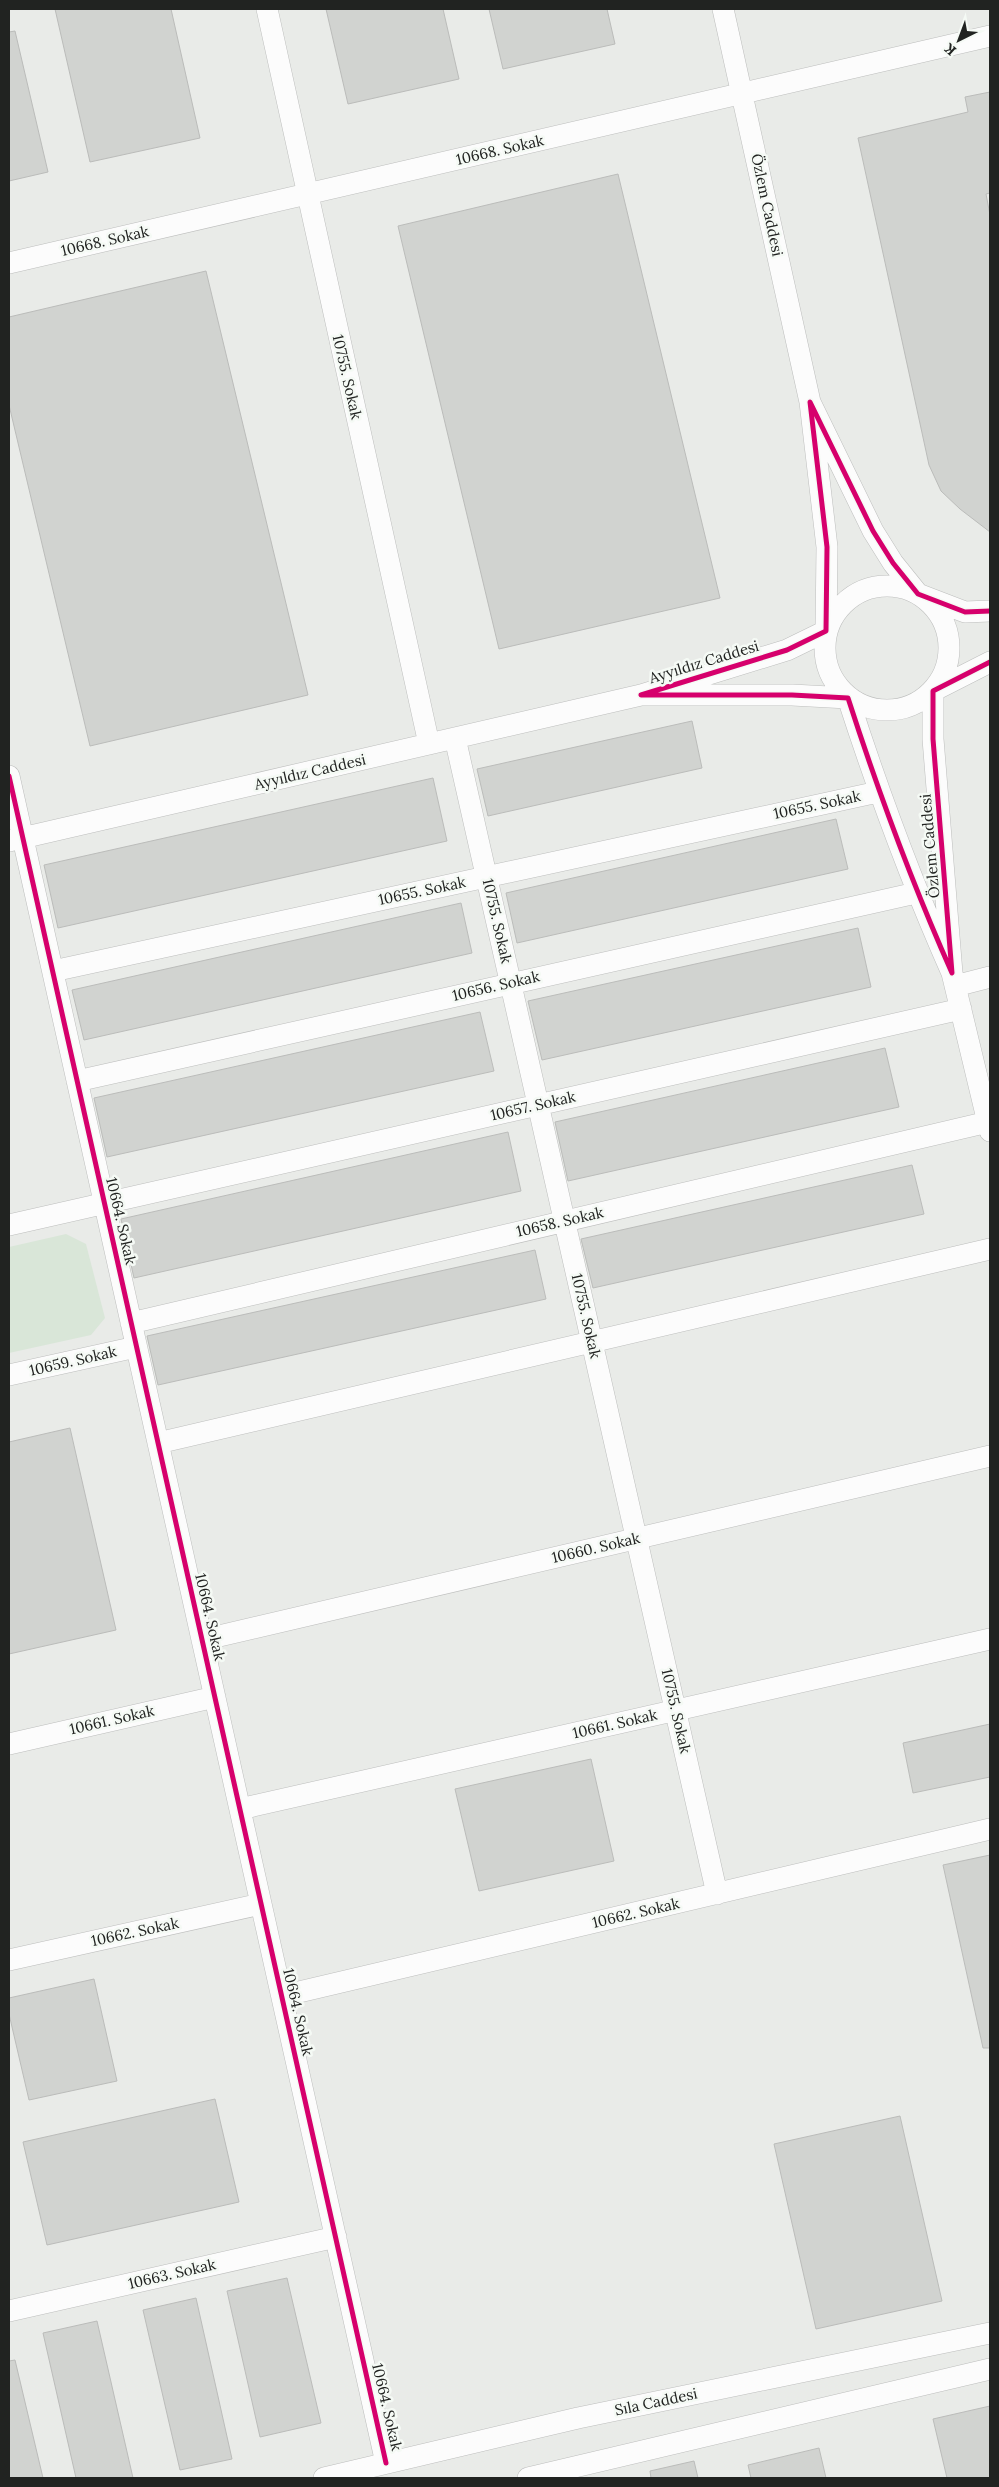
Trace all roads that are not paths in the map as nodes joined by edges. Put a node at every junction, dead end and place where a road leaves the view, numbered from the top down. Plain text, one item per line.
1 (268, 9) edge
2 (723, 9) edge
3 (990, 36) edge
4 (742, 94) junction
5 (307, 195) junction
6 (9, 263) edge
7 (810, 402) junction
8 (918, 594) junction
9 (990, 611) edge
10 (826, 631) junction
11 (990, 662) edge
12 (932, 691) junction
13 (641, 695) junction
14 (848, 698) junction
15 (455, 738) junction
16 (429, 744) junction
17 (9, 776) edge
18 (878, 792) junction
19 (16, 840) edge
20 (487, 877) junction
21 (916, 892) junction
22 (53, 972) junction
23 (990, 978) edge
24 (953, 980) junction
25 (511, 983) junction
26 (960, 1009) junction
27 (77, 1081) junction
28 (538, 1105) junction
29 (989, 1126) edge
30 (105, 1203) junction
31 (565, 1221) junction
32 (9, 1224) edge
33 (990, 1249) edge
34 (131, 1322) junction
35 (592, 1342) junction
36 (136, 1346) junction
37 (9, 1375) edge
38 (158, 1443) junction
39 (990, 1456) edge
40 (637, 1539) junction
41 (990, 1639) edge
42 (202, 1640) junction
43 (215, 1697) junction
44 (676, 1710) junction
45 (9, 1744) edge
46 (240, 1809) junction
47 (990, 1829) edge
48 (717, 1894) junction
49 (261, 1904) junction
50 (9, 1960) edge
51 (282, 1996) junction
52 (336, 2237) junction
53 (9, 2311) edge
54 (990, 2333) edge
55 (990, 2369) edge
56 (386, 2463) junction
57 (324, 2478) edge
58 (528, 2478) edge

1 - 5 street, 10755. Sokak
2 - 4 street, Özlem Caddesi
3 - 4 street, 10668. Sokak
4 - 5 street, 10668. Sokak
4 - 7 street, Özlem Caddesi
5 - 6 street, 10668. Sokak
5 - 16 street, 10755. Sokak
7 - 8 street, Özlem Caddesi
7 - 10 street, Özlem Caddesi
8 - 9 street
8 - 10 street
8 - 12 street
10 - 13 street, Ayyıldız Caddesi
10 - 14 street
11 - 12 street
12 - 14 street
12 - 24 street, Özlem Caddesi
13 - 14 street, Ayyıldız Caddesi
13 - 15 street, Ayyıldız Caddesi
14 - 18 street, Özlem Caddesi
15 - 16 street, Ayyıldız Caddesi
15 - 20 street, 10755. Sokak
16 - 19 street, Ayyıldız Caddesi
17 - 19 street, 10664. Sokak
18 - 20 street, 10655. Sokak
18 - 21 street, Özlem Caddesi
19 - 22 street, 10664. Sokak
20 - 22 street, 10655. Sokak
20 - 25 street, 10755. Sokak
21 - 24 street, Özlem Caddesi
21 - 25 street, 10656. Sokak
22 - 27 street, 10664. Sokak
23 - 24 street
24 - 26 street, Özlem Caddesi
25 - 27 street, 10656. Sokak
25 - 28 street, 10755. Sokak
26 - 28 street, 10657. Sokak
26 - 29 street, Özlem Caddesi
27 - 30 street, 10664. Sokak
28 - 30 street, 10657. Sokak
28 - 31 street, 10755. Sokak
29 - 31 street, 10658. Sokak
30 - 32 street
30 - 34 street, 10664. Sokak
31 - 34 street, 10658. Sokak
31 - 35 street, 10755. Sokak
33 - 35 street
34 - 36 street, 10664. Sokak
35 - 38 street
35 - 40 street, 10755. Sokak
36 - 37 street, 10659. Sokak
36 - 38 street, 10664. Sokak
38 - 42 street, 10664. Sokak
39 - 40 street, 10660. Sokak
40 - 42 street, 10660. Sokak
40 - 44 street, 10755. Sokak
41 - 44 street, 10661. Sokak
42 - 43 street, 10664. Sokak
43 - 45 street, 10661. Sokak
43 - 46 street, 10664. Sokak
44 - 46 street, 10661. Sokak
44 - 48 street, 10755. Sokak
46 - 49 street, 10664. Sokak
47 - 48 street, 10662. Sokak
48 - 51 street, 10662. Sokak
49 - 50 street, 10662. Sokak
49 - 51 street, 10664. Sokak
51 - 52 street, 10664. Sokak
52 - 53 street, 10663. Sokak
52 - 56 street, 10664. Sokak
54 - 56 street, Sıla Caddesi
55 - 58 street
56 - 57 street, Sıla Caddesi

